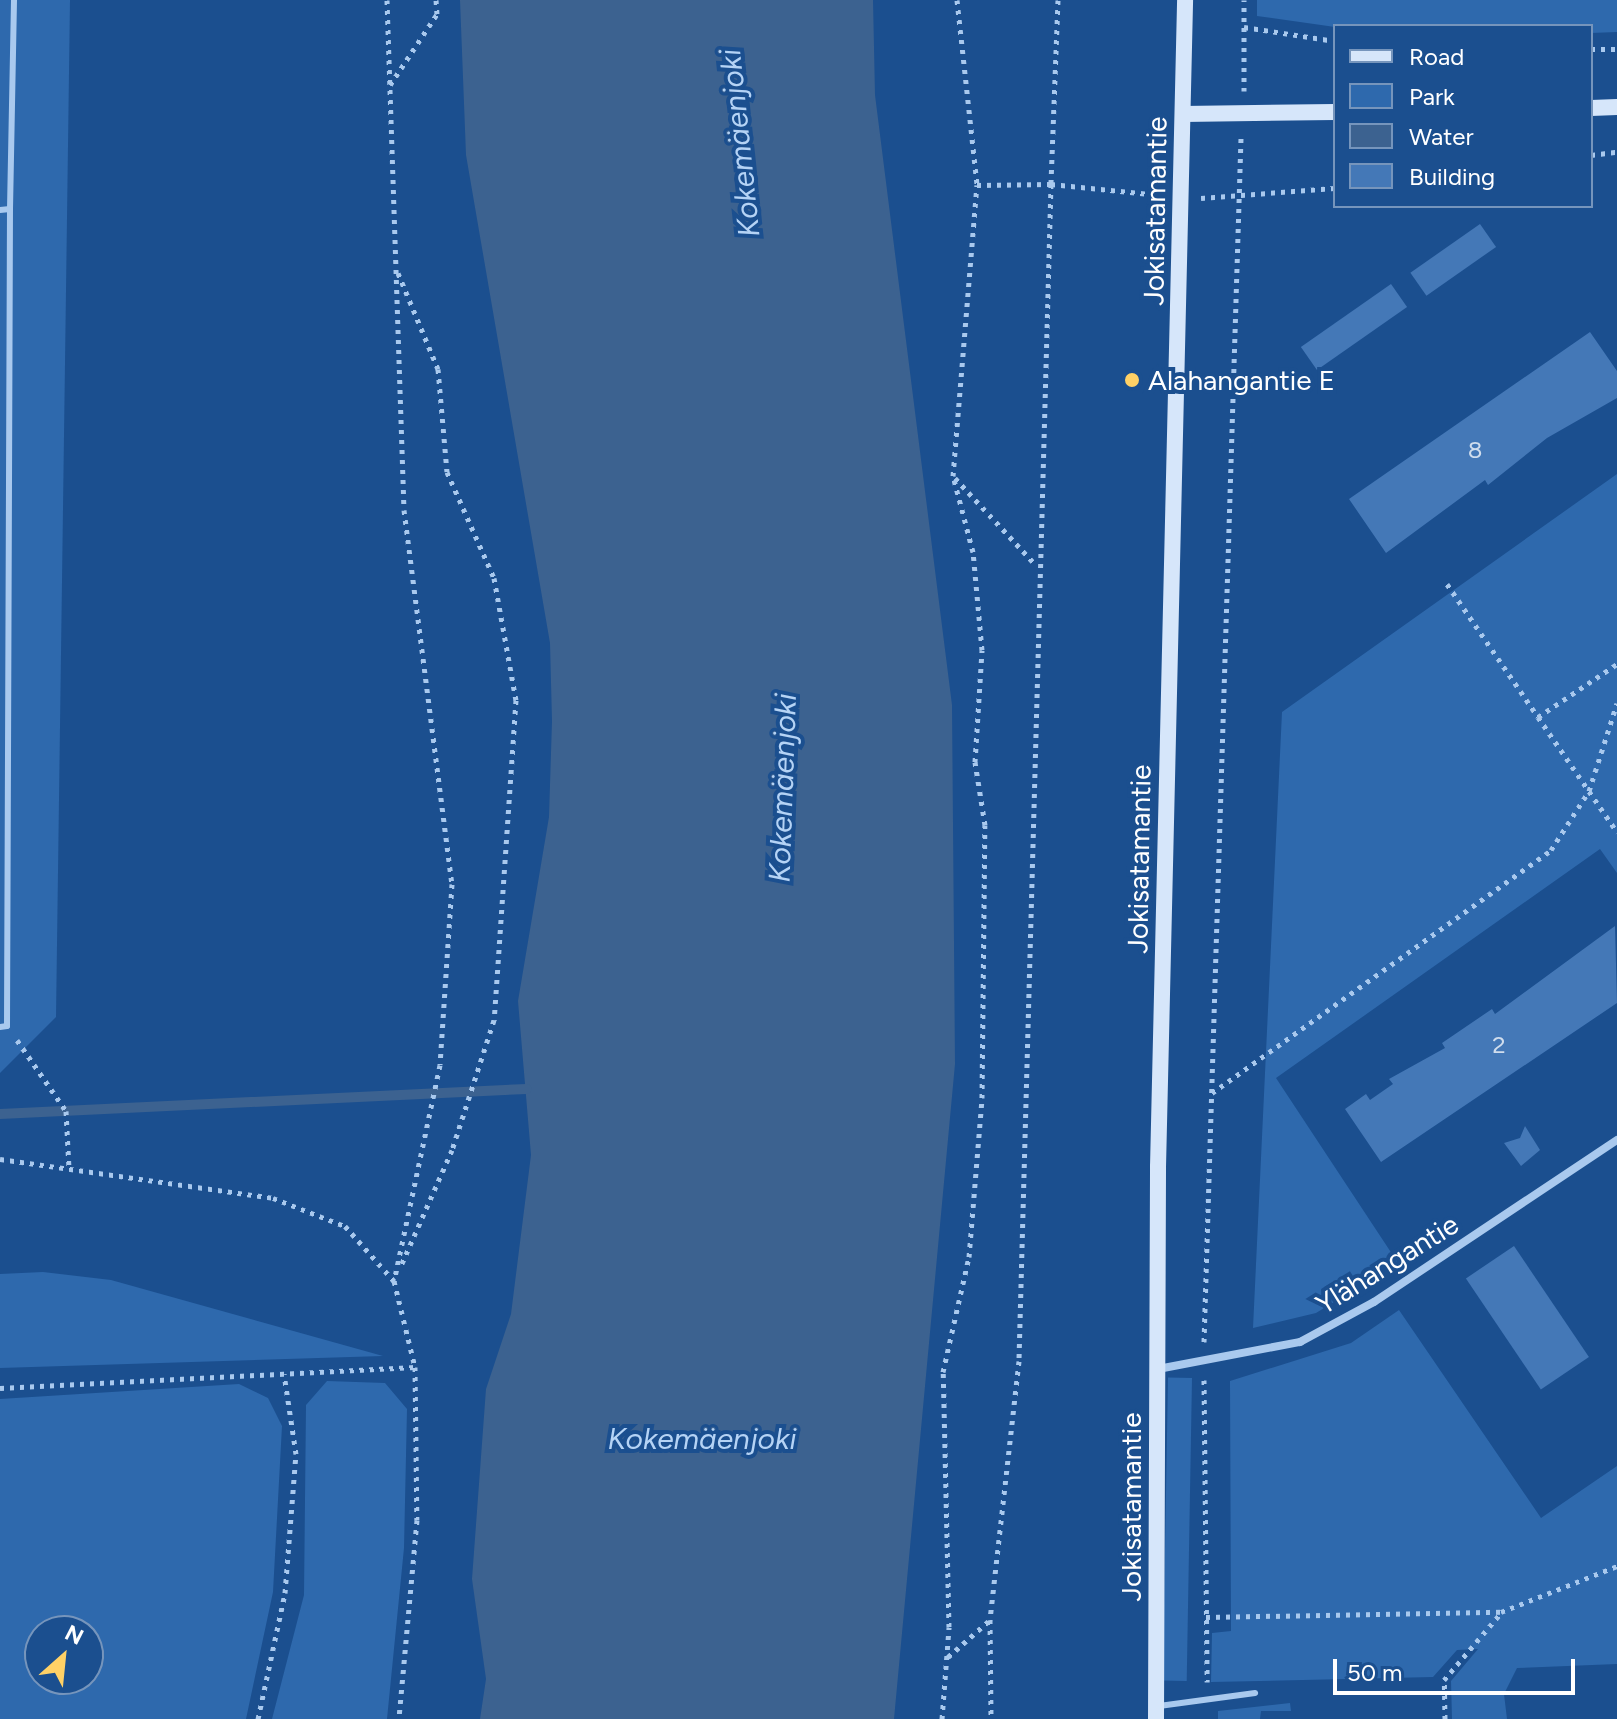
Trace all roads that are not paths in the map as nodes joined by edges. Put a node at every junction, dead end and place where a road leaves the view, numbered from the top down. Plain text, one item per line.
1 (14, 0) edge
2 (1185, 0) edge
3 (1617, 107) edge
4 (1593, 108) edge
5 (1333, 112) edge
6 (1183, 114) junction
7 (10, 209) junction
8 (0, 210) edge
9 (4, 1027) edge
10 (1617, 1140) edge
11 (1157, 1369) junction
12 (1255, 1693) dead end
13 (1156, 1712) edge

1 - 7 lane
2 - 6 street, Jokisatamantie
3 - 4 street
5 - 6 street
6 - 11 street, Jokisatamantie
7 - 8 lane
7 - 9 lane
10 - 11 street, Ylähangantie
11 - 13 street, Jokisatamantie
12 - 13 lane

